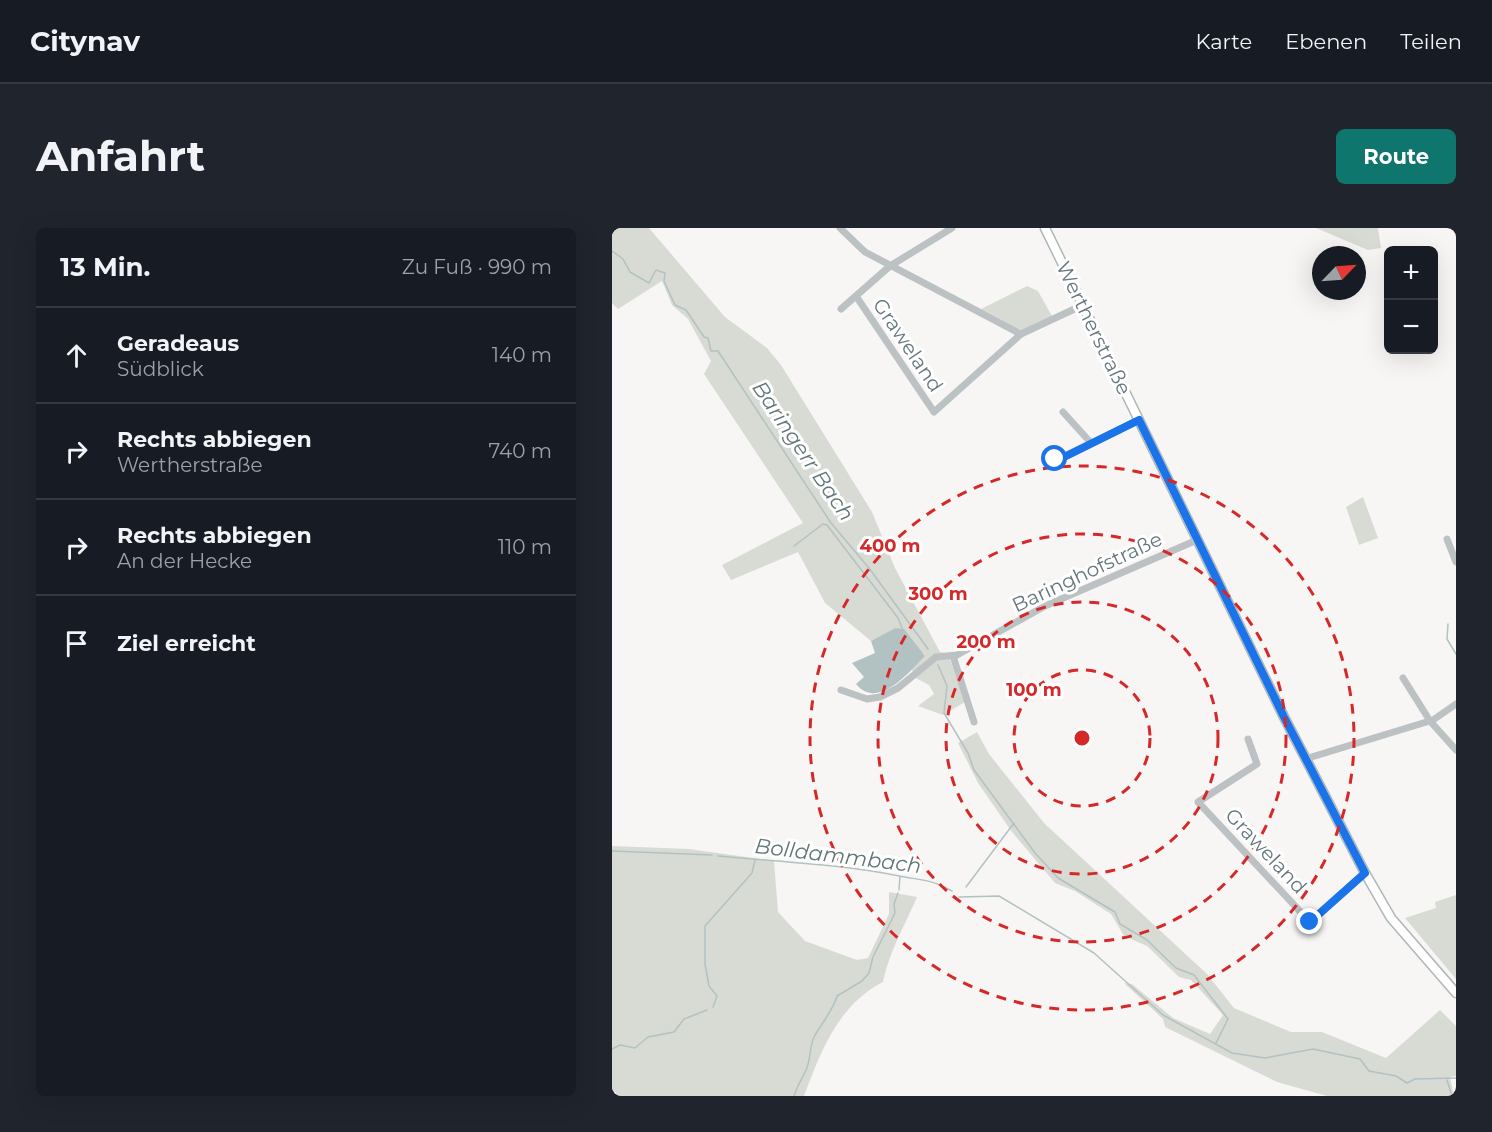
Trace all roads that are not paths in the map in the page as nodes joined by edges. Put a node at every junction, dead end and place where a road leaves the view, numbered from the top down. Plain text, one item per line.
1 (840, 228) edge
2 (951, 228) edge
3 (1045, 228) edge
4 (890, 266) junction
5 (856, 296) junction
6 (1083, 305) junction
7 (841, 309) dead end
8 (1021, 334) junction
9 (1063, 412) dead end
10 (1139, 420) junction
11 (1091, 443) junction
12 (1051, 455) dead end
13 (1447, 539) dead end
14 (1197, 540) junction
15 (1456, 562) edge
16 (952, 656) junction
17 (1403, 678) dead end
18 (841, 690) dead end
19 (1456, 704) edge
20 (1430, 721) junction
21 (974, 722) dead end
22 (1248, 739) dead end
23 (1456, 750) edge
24 (1305, 759) junction
25 (1365, 873) junction
26 (1456, 993) edge

1 - 4 street
2 - 4 street
3 - 6 main road, Wertherstraße
4 - 5 street
4 - 8 street
5 - 7 street
5 - 8 street, Graweland
6 - 8 street
6 - 10 main road, Wertherstraße
9 - 11 street
10 - 11 street
10 - 14 main road, Wertherstraße
11 - 12 street
13 - 15 street
14 - 16 street, Baringhofstraße
14 - 24 main road, Wertherstraße
16 - 18 street, Baringhofstraße
16 - 21 street
17 - 20 street
19 - 20 street
20 - 23 street
20 - 24 street
22 - 25 street, Graweland
24 - 25 main road, Wertherstraße
25 - 26 main road, Wertherstraße

